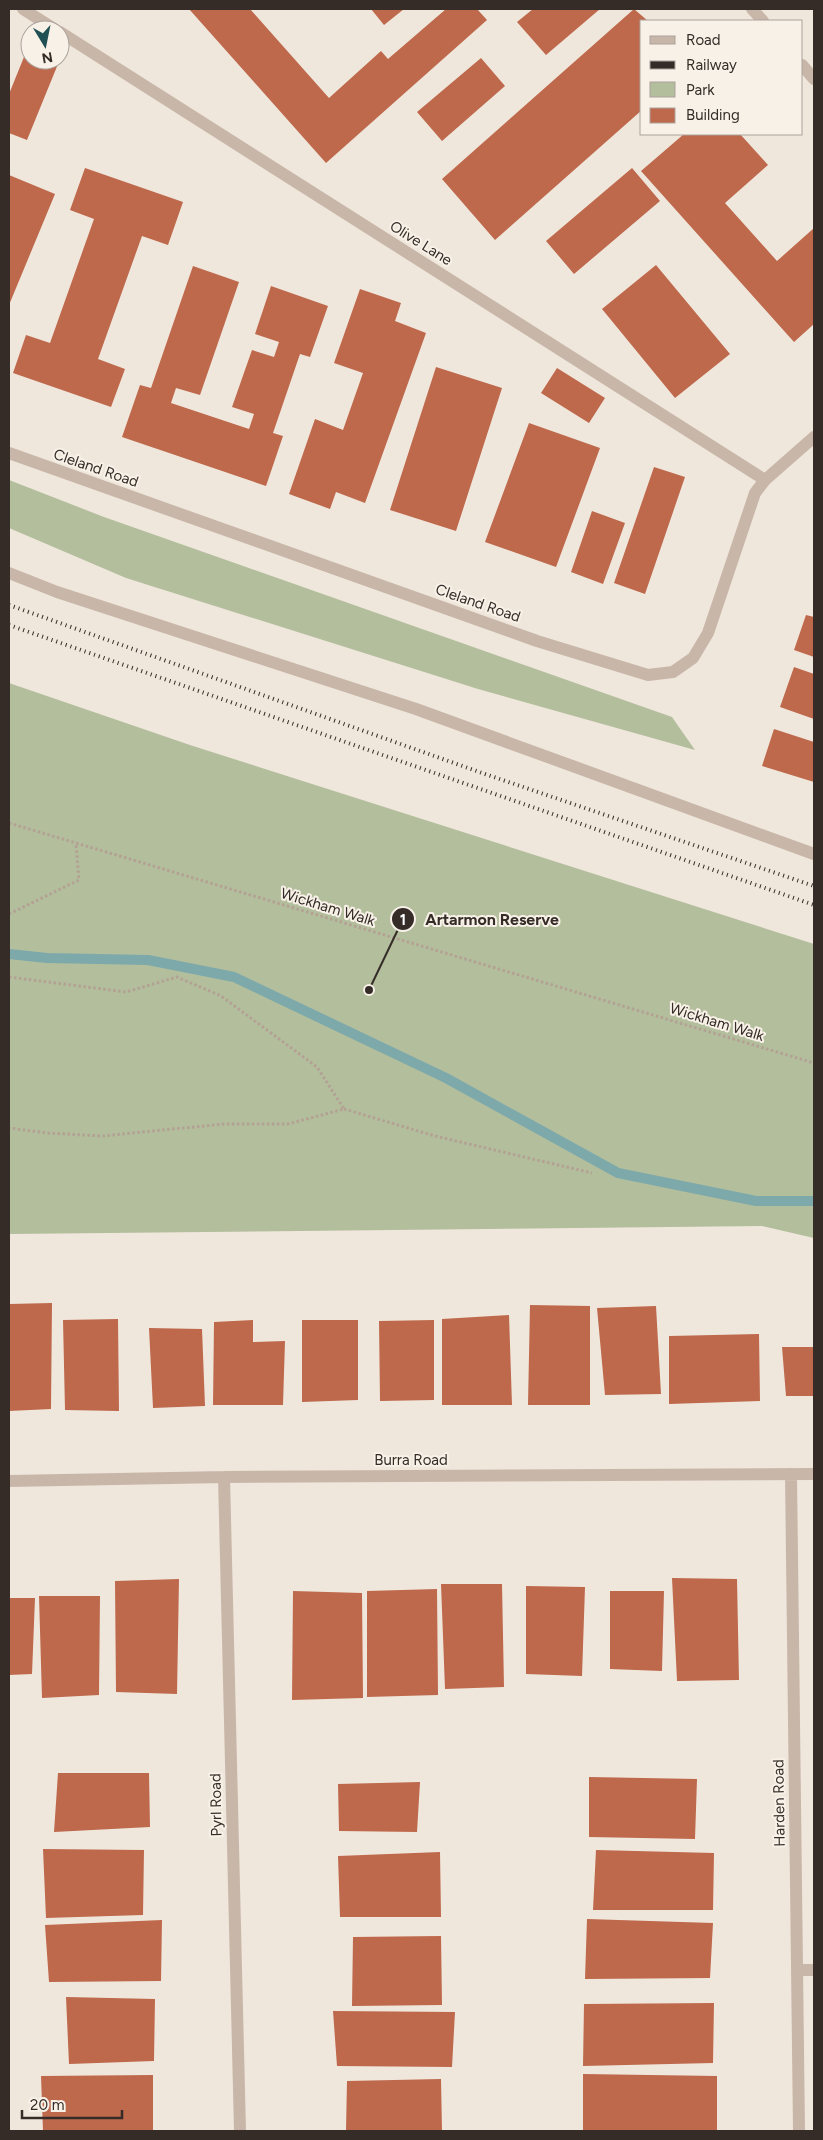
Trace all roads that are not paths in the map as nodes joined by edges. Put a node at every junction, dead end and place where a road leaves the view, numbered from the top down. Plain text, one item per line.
1 (23, 9) edge
2 (752, 9) edge
3 (40, 20) edge
4 (762, 20) edge
5 (70, 38) edge
6 (803, 66) edge
7 (814, 80) edge
8 (814, 437) edge
9 (9, 453) edge
10 (765, 480) junction
11 (9, 573) edge
12 (814, 854) edge
13 (791, 1474) junction
14 (814, 1474) edge
15 (224, 1477) junction
16 (9, 1481) edge
17 (798, 1970) junction
18 (814, 1970) edge
19 (240, 2131) edge
20 (799, 2131) edge

1 - 3 street
2 - 4 street
5 - 10 street, Olive Lane
6 - 7 street
8 - 10 street, Cleland Road
9 - 10 street, Cleland Road
11 - 12 street
13 - 14 street, Burra Road
13 - 15 street, Burra Road
13 - 17 street, Harden Road
15 - 16 street, Burra Road
15 - 19 street, Pyrl Road
17 - 18 street
17 - 20 street, Harden Road

